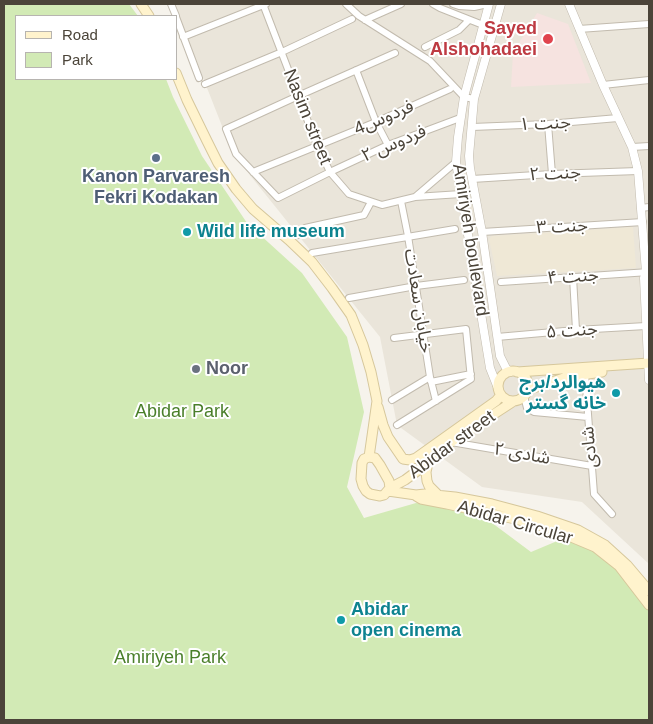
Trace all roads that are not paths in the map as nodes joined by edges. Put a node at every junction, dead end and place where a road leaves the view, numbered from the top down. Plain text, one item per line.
1 (141, 4) edge
2 (265, 4) edge
3 (346, 4) edge
4 (401, 4) edge
5 (433, 4) edge
6 (454, 4) edge
7 (488, 4) edge
8 (501, 4) edge
9 (569, 4) edge
10 (149, 15) edge
11 (352, 19) dead end
12 (364, 20) junction
13 (469, 20) junction
14 (178, 22) edge
15 (649, 24) edge
16 (483, 25) junction
17 (579, 29) junction
18 (184, 37) junction
19 (425, 47) dead end
20 (282, 52) junction
21 (395, 53) dead end
22 (356, 70) junction
23 (178, 77) edge
24 (199, 78) dead end
25 (649, 80) edge
26 (206, 84) dead end
27 (603, 85) junction
28 (450, 89) dead end
29 (298, 96) junction
30 (464, 98) junction
31 (474, 99) junction
32 (460, 118) junction
33 (618, 118) junction
34 (376, 122) junction
35 (548, 124) junction
36 (472, 127) junction
37 (317, 145) junction
38 (388, 145) junction
39 (649, 146) edge
40 (632, 147) junction
41 (456, 162) junction
42 (638, 171) junction
43 (253, 172) junction
44 (330, 172) junction
45 (552, 174) junction
46 (472, 179) junction
47 (461, 194) junction
48 (415, 197) junction
49 (401, 201) junction
50 (372, 202) junction
51 (645, 208) edge
52 (643, 222) junction
53 (455, 229) dead end
54 (482, 232) junction
55 (298, 235) dead end
56 (408, 236) junction
57 (312, 253) dead end
58 (648, 274) edge
59 (574, 278) junction
60 (464, 280) dead end
61 (501, 282) dead end
62 (416, 286) junction
63 (349, 298) dead end
64 (646, 326) junction
65 (576, 330) junction
66 (423, 334) junction
67 (497, 337) junction
68 (394, 338) dead end
69 (649, 366) edge
70 (513, 372) junction
71 (471, 374) junction
72 (585, 374) junction
73 (430, 380) junction
74 (649, 380) edge
75 (499, 391) junction
76 (525, 393) junction
77 (392, 400) dead end
78 (377, 401) junction
79 (436, 401) junction
80 (514, 401) junction
81 (588, 417) junction
82 (397, 426) dead end
83 (451, 442) junction
84 (369, 457) junction
85 (428, 463) junction
86 (592, 466) junction
87 (389, 489) junction
88 (416, 495) junction
89 (438, 496) junction
90 (612, 514) dead end
91 (649, 591) edge
92 (649, 605) edge

1 - 10 main road
2 - 18 street
2 - 20 street, Nasim street
3 - 12 street
4 - 12 street
5 - 13 street
6 - 7 street
7 - 16 street, Amiriyeh boulevard
8 - 31 street, Amiriyeh boulevard
9 - 17 street
11 - 20 street
12 - 30 street
13 - 16 street
13 - 19 street
14 - 18 street
15 - 17 street
16 - 30 street, Amiriyeh boulevard
17 - 27 street
18 - 24 street
20 - 26 street
20 - 29 street, Nasim street
21 - 22 street
22 - 29 street
22 - 34 street
23 - 78 main road
25 - 27 street
27 - 33 street
28 - 34 street, فردوس4
29 - 37 street, Nasim street
29 - 43 street
30 - 31 street
30 - 32 street, Amiriyeh boulevard
31 - 36 street, Amiriyeh boulevard
32 - 38 street, فردوس ۲
32 - 41 street, Amiriyeh boulevard
33 - 35 street, جنت ۱
33 - 40 street
34 - 37 street, فردوس4
34 - 38 street
35 - 36 street, جنت ۱
35 - 45 street
36 - 46 street, Amiriyeh boulevard
37 - 43 street, فردوس4
37 - 44 street, Nasim street
38 - 44 street, فردوس ۲
39 - 40 street
40 - 42 street
41 - 47 street, Amiriyeh boulevard
41 - 48 street, Nasim street
42 - 45 street, جنت ۲
42 - 51 street
43 - 44 street, فردوس ۲
44 - 50 street, Nasim street
45 - 46 street, جنت ۲
46 - 54 street, Amiriyeh boulevard
47 - 48 street
47 - 75 street, Amiriyeh boulevard
48 - 49 street, Nasim street
49 - 50 street, Nasim street
49 - 56 street, خیابان سعادت
50 - 55 street
51 - 52 street
52 - 54 street, جنت ۳
52 - 58 street
53 - 56 street
54 - 67 street, Amiriyeh boulevard
56 - 57 street
56 - 62 street, خیابان سعادت
58 - 59 street, جنت ۴
58 - 64 street
59 - 61 street, جنت ۴
59 - 65 street
60 - 62 street
62 - 63 street
62 - 66 street, خیابان سعادت
64 - 65 street, جنت ۵
64 - 69 street
65 - 67 street, جنت ۵
66 - 68 street
66 - 71 street
66 - 73 street, خیابان سعادت
67 - 70 street, Amiriyeh boulevard
69 - 70 main road
69 - 72 main road
69 - 74 street
70 - 75 main road
70 - 76 main road
71 - 73 street
71 - 79 street
72 - 76 main road
72 - 81 street, شادی
73 - 77 street
73 - 79 street, خیابان سعادت
75 - 78 main road, Abidar street
75 - 80 main road
76 - 80 main road
76 - 81 street
78 - 84 main road
79 - 82 street
80 - 83 main road, Abidar street
81 - 86 street, شادی
83 - 85 main road, Abidar street
83 - 86 street, شادی ۲
84 - 87 main road
84 - 87 main road
85 - 87 main road, Abidar street
85 - 89 main road
86 - 90 street, شادی
87 - 88 main road, Abidar Circular
88 - 89 main road, Abidar Circular
88 - 92 main road, Abidar Circular
89 - 91 main road, Abidar Circular

